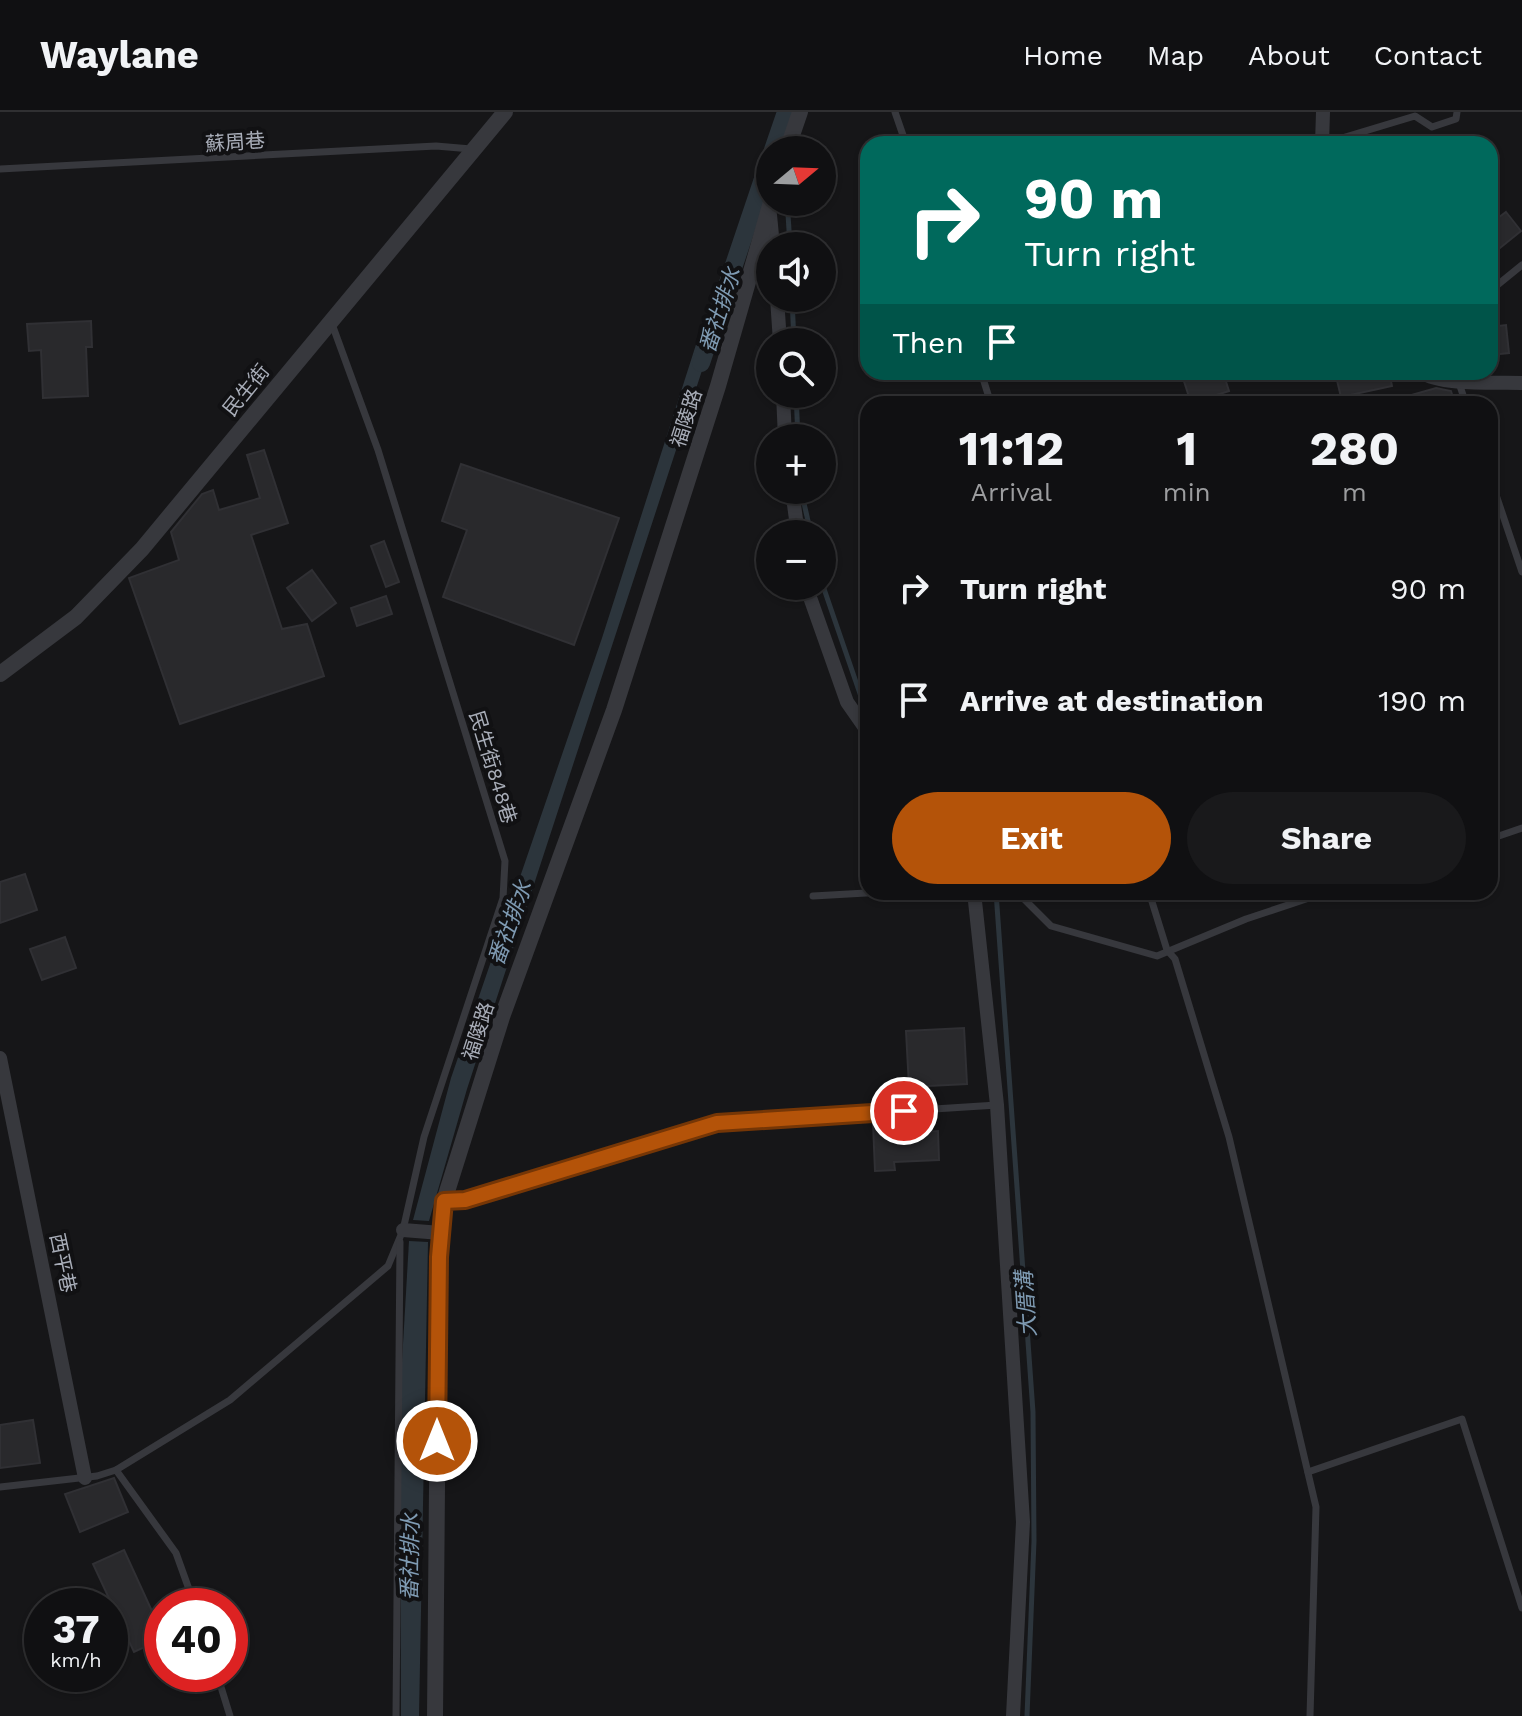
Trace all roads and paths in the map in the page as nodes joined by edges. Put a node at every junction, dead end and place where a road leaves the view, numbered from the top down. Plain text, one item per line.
1 (505, 112) edge
2 (800, 112) edge
3 (895, 112) edge
4 (1323, 112) edge
5 (1457, 112) edge
6 (792, 136) edge
7 (903, 136) edge
8 (1322, 136) edge
9 (1349, 136) edge
10 (471, 149) junction
11 (0, 169) edge
12 (767, 216) edge
13 (1522, 265) edge
14 (1498, 284) edge
15 (330, 318) junction
16 (1498, 379) edge
17 (1458, 380) edge
18 (1522, 383) edge
19 (1463, 396) edge
20 (1498, 501) edge
21 (1522, 572) edge
22 (811, 600) edge
23 (0, 674) edge
24 (860, 721) edge
25 (1522, 828) edge
26 (1498, 836) edge
27 (860, 893) edge
28 (813, 896) dead end
29 (975, 900) edge
30 (1025, 900) edge
31 (1151, 900) edge
32 (1305, 900) edge
33 (1167, 950) junction
34 (0, 1058) edge
35 (997, 1105) junction
36 (444, 1201) junction
37 (401, 1233) junction
38 (441, 1233) junction
39 (116, 1470) junction
40 (1308, 1472) junction
41 (85, 1478) junction
42 (0, 1487) edge
43 (189, 1588) edge
44 (1522, 1608) edge
45 (223, 1692) edge
46 (230, 1716) edge
47 (396, 1716) edge
48 (435, 1716) edge
49 (1013, 1716) edge
50 (1310, 1716) edge

1 - 10 street, 民生街
2 - 6 street
3 - 7 lane
4 - 8 street
5 - 9 lane
10 - 11 lane, 蘇周巷
10 - 15 street, 民生街
12 - 36 street, 福陵路
13 - 14 lane
15 - 23 street, 民生街
15 - 37 lane, 民生街848巷
16 - 18 street
17 - 19 lane
20 - 21 lane
22 - 24 street
25 - 26 lane
27 - 28 lane
29 - 35 street
30 - 33 lane
31 - 33 lane
32 - 33 lane
33 - 40 lane
34 - 41 street, 西平巷
35 - 36 lane
35 - 49 street
36 - 38 street, 福陵路
37 - 38 street
37 - 39 lane
37 - 47 lane
38 - 48 street, 福陵路
39 - 41 lane
39 - 43 lane
40 - 44 lane
40 - 50 lane
41 - 42 lane
45 - 46 lane

